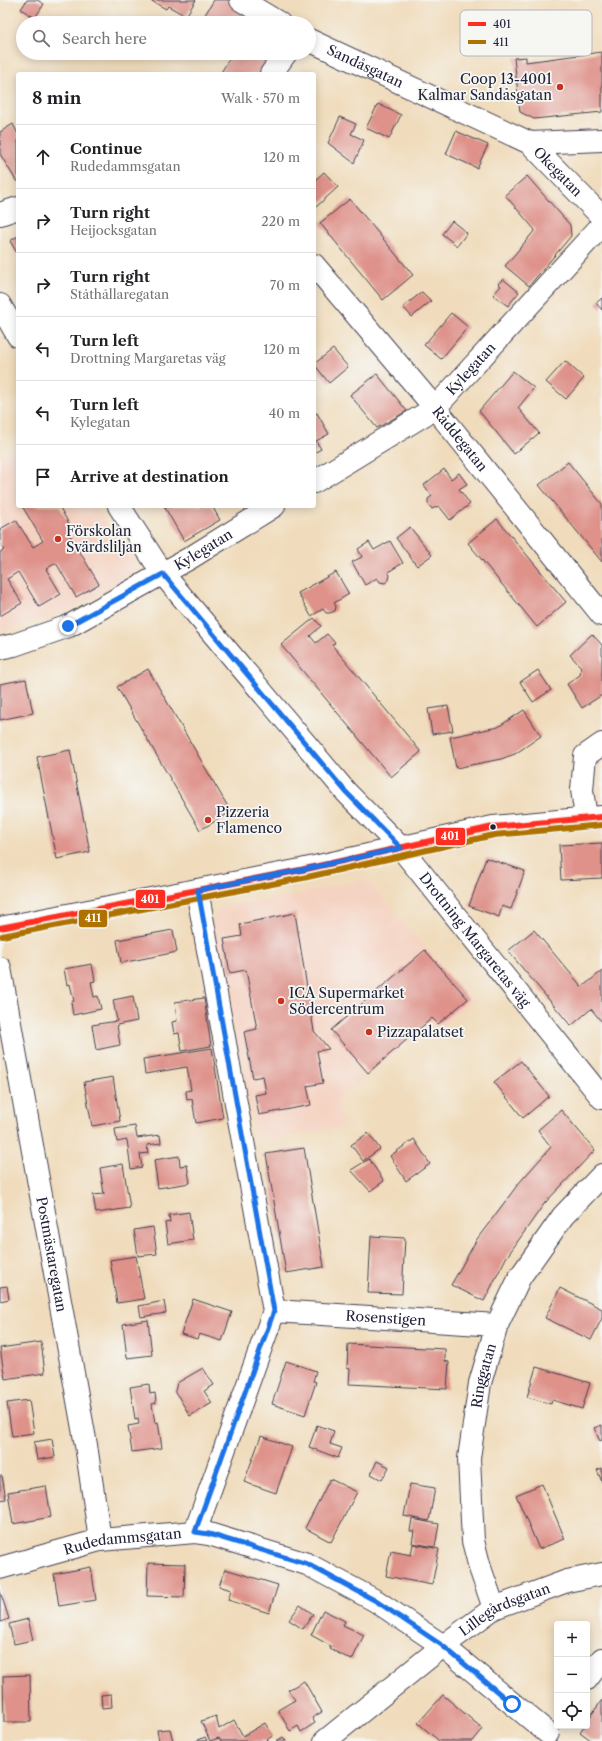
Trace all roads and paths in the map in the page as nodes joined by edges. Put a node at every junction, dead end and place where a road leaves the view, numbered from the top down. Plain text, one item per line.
1 (241, 0) edge
2 (267, 16) edge
3 (316, 43) edge
4 (281, 60) edge
5 (272, 72) edge
6 (602, 140) edge
7 (530, 143) junction
8 (16, 209) edge
9 (0, 214) edge
10 (602, 217) edge
11 (602, 225) edge
12 (316, 267) edge
13 (0, 305) edge
14 (16, 333) edge
15 (435, 408) junction
16 (316, 481) edge
17 (120, 508) edge
18 (271, 508) edge
19 (163, 574) junction
20 (602, 615) edge
21 (0, 648) edge
22 (602, 744) edge
23 (594, 817) edge
24 (401, 848) junction
25 (198, 890) junction
26 (0, 928) edge
27 (0, 968) edge
28 (602, 1098) edge
29 (602, 1175) edge
30 (274, 1311) junction
31 (497, 1325) junction
32 (195, 1532) junction
33 (100, 1540) junction
34 (0, 1568) edge
35 (602, 1574) edge
36 (494, 1608) junction
37 (443, 1646) junction
38 (602, 1659) edge
39 (590, 1675) edge
40 (549, 1732) edge
41 (325, 1741) edge

1 - 2 street
3 - 7 street, Sandåsgatan
4 - 5 street
6 - 7 street, Sandåsgatan
7 - 10 street, Okegatan
8 - 9 street
11 - 15 street, Kylegatan
12 - 15 street, Råddegatan
13 - 14 street
15 - 16 street, Kylegatan
15 - 20 street, Råddegatan
17 - 19 street, Drottning Margaretas väg
18 - 19 street, Kylegatan
19 - 21 street, Kylegatan
19 - 24 street, Drottning Margaretas väg
22 - 23 street
23 - 24 street
24 - 25 street
24 - 28 street, Drottning Margaretas väg
25 - 26 street
25 - 30 street
27 - 33 street, Postmästaregatan
29 - 31 street, Ringgatan
30 - 31 street, Rosenstigen
30 - 32 street
31 - 36 street, Ringgatan
32 - 33 street, Rudedammsgatan
32 - 37 street, Rudedammsgatan
33 - 34 street, Rudedammsgatan
35 - 36 street, Lillegårdsgatan
36 - 37 street, Lillegårdsgatan
37 - 40 street, Rudedammsgatan
37 - 41 street, Lillegårdsgatan
38 - 39 street

